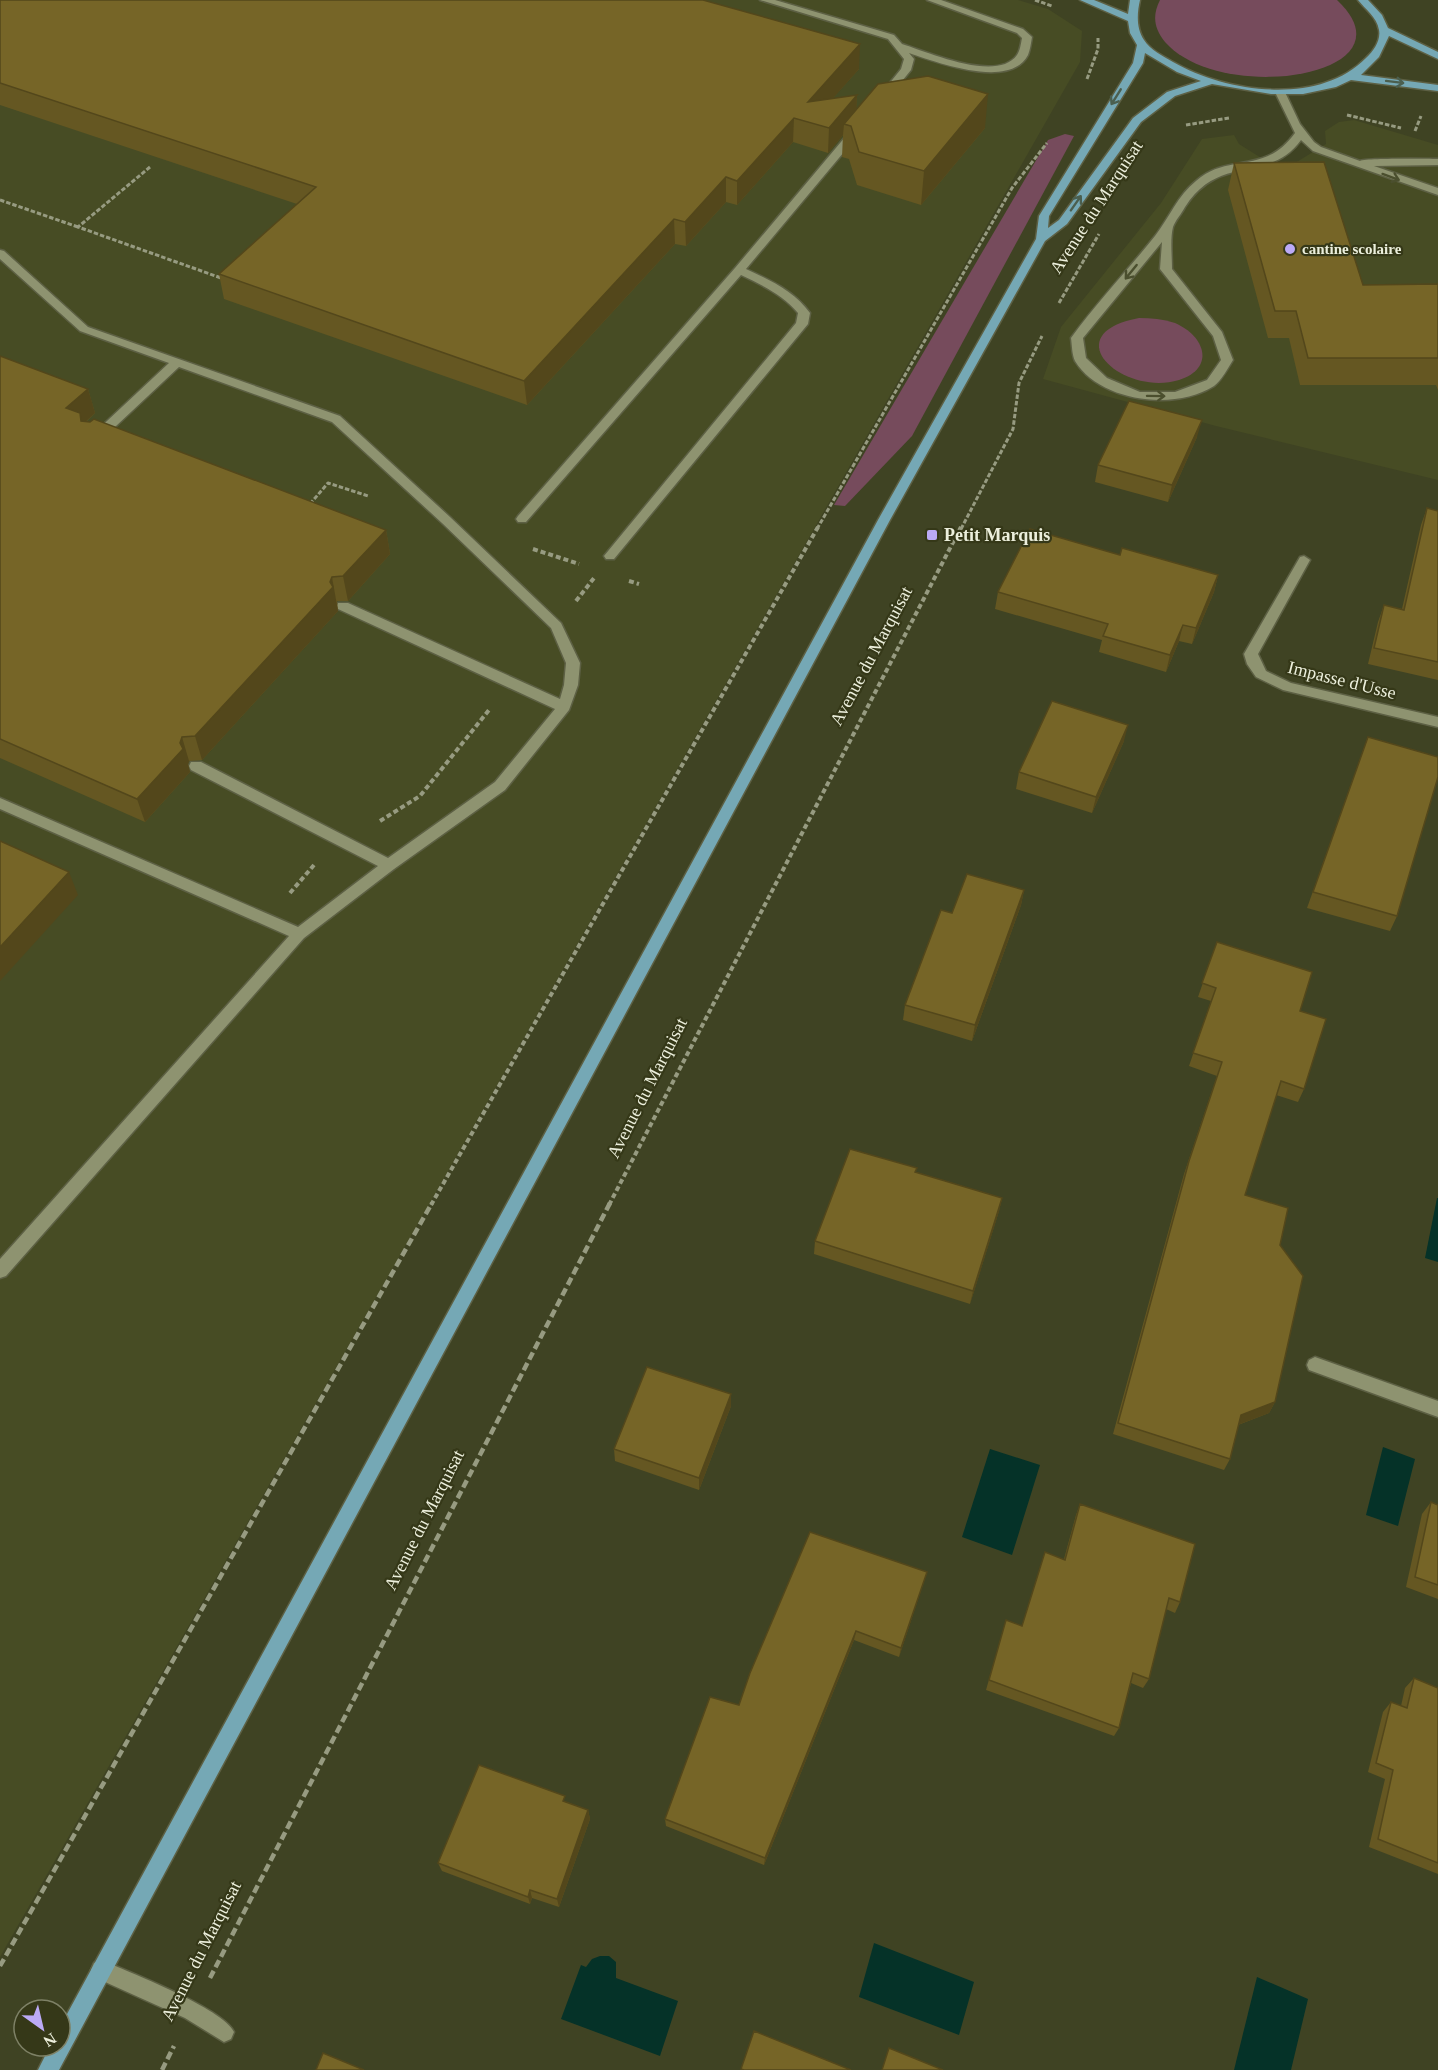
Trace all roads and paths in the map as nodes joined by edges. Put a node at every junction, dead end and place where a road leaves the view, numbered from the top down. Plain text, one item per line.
1 (765, 0) edge
2 (932, 0) edge
3 (1035, 0) edge
4 (1085, 0) edge
5 (1136, 0) edge
6 (1363, 0) edge
7 (1054, 7) dead end
8 (1132, 19) junction
9 (1384, 30) junction
10 (1098, 37) dead end
11 (1142, 45) junction
12 (901, 47) junction
13 (1438, 56) edge
14 (1351, 77) junction
15 (1086, 82) dead end
16 (1209, 82) junction
17 (1438, 88) edge
18 (1280, 92) junction
19 (880, 102) edge
20 (865, 120) edge
21 (1301, 132) junction
22 (1048, 142) dead end
23 (1344, 160) junction
24 (1438, 164) edge
25 (150, 167) edge
26 (1437, 192) edge
27 (0, 200) edge
28 (1168, 226) junction
29 (78, 227) junction
30 (1100, 232) dead end
31 (1041, 239) junction
32 (0, 253) edge
33 (739, 270) junction
34 (230, 281) edge
35 (1056, 309) dead end
36 (1045, 329) dead end
37 (177, 362) junction
38 (94, 441) edge
39 (522, 519) dead end
40 (610, 556) dead end
41 (1304, 560) dead end
42 (343, 606) edge
43 (564, 707) junction
44 (1438, 722) edge
45 (196, 766) edge
46 (0, 803) edge
47 (389, 865) junction
48 (299, 934) junction
49 (0, 1271) edge
50 (1315, 1365) dead end
51 (1438, 1408) edge
52 (0, 1966) edge
53 (101, 1970) junction
54 (192, 2011) junction
55 (224, 2032) dead end
56 (48, 2070) edge
57 (162, 2070) edge

1 - 12 street
2 - 12 street
3 - 7 path
4 - 8 main road
5 - 8 main road
6 - 9 main road
8 - 11 main road
9 - 13 main road
9 - 14 main road
10 - 15 path
11 - 16 main road
11 -> 31 main road, Avenue du Marquisat
12 - 19 street
14 -> 17 main road
14 - 18 main road
16 - 18 main road
31 -> 16 main road, Avenue du Marquisat
18 - 21 street
20 - 33 street
21 - 23 street
21 - 28 street
22 - 52 path
23 - 24 street
23 -> 26 street
24 - 26 street
25 - 29 path
27 - 29 path
28 -> 28 street
29 - 34 path
30 - 35 path, Avenue du Marquisat
31 - 53 main road, Avenue du Marquisat
32 - 37 street
33 - 39 street
33 - 40 street
36 - 54 path, Avenue du Marquisat
37 - 38 street
37 - 43 street
41 - 44 street, Impasse d'Usse
42 - 43 street
43 - 47 street
45 - 47 street
46 - 48 street
47 - 48 street
48 - 49 street
50 - 51 street
53 - 54 street
53 - 56 main road, Avenue du Marquisat
54 - 55 street
54 - 57 path, Avenue du Marquisat

